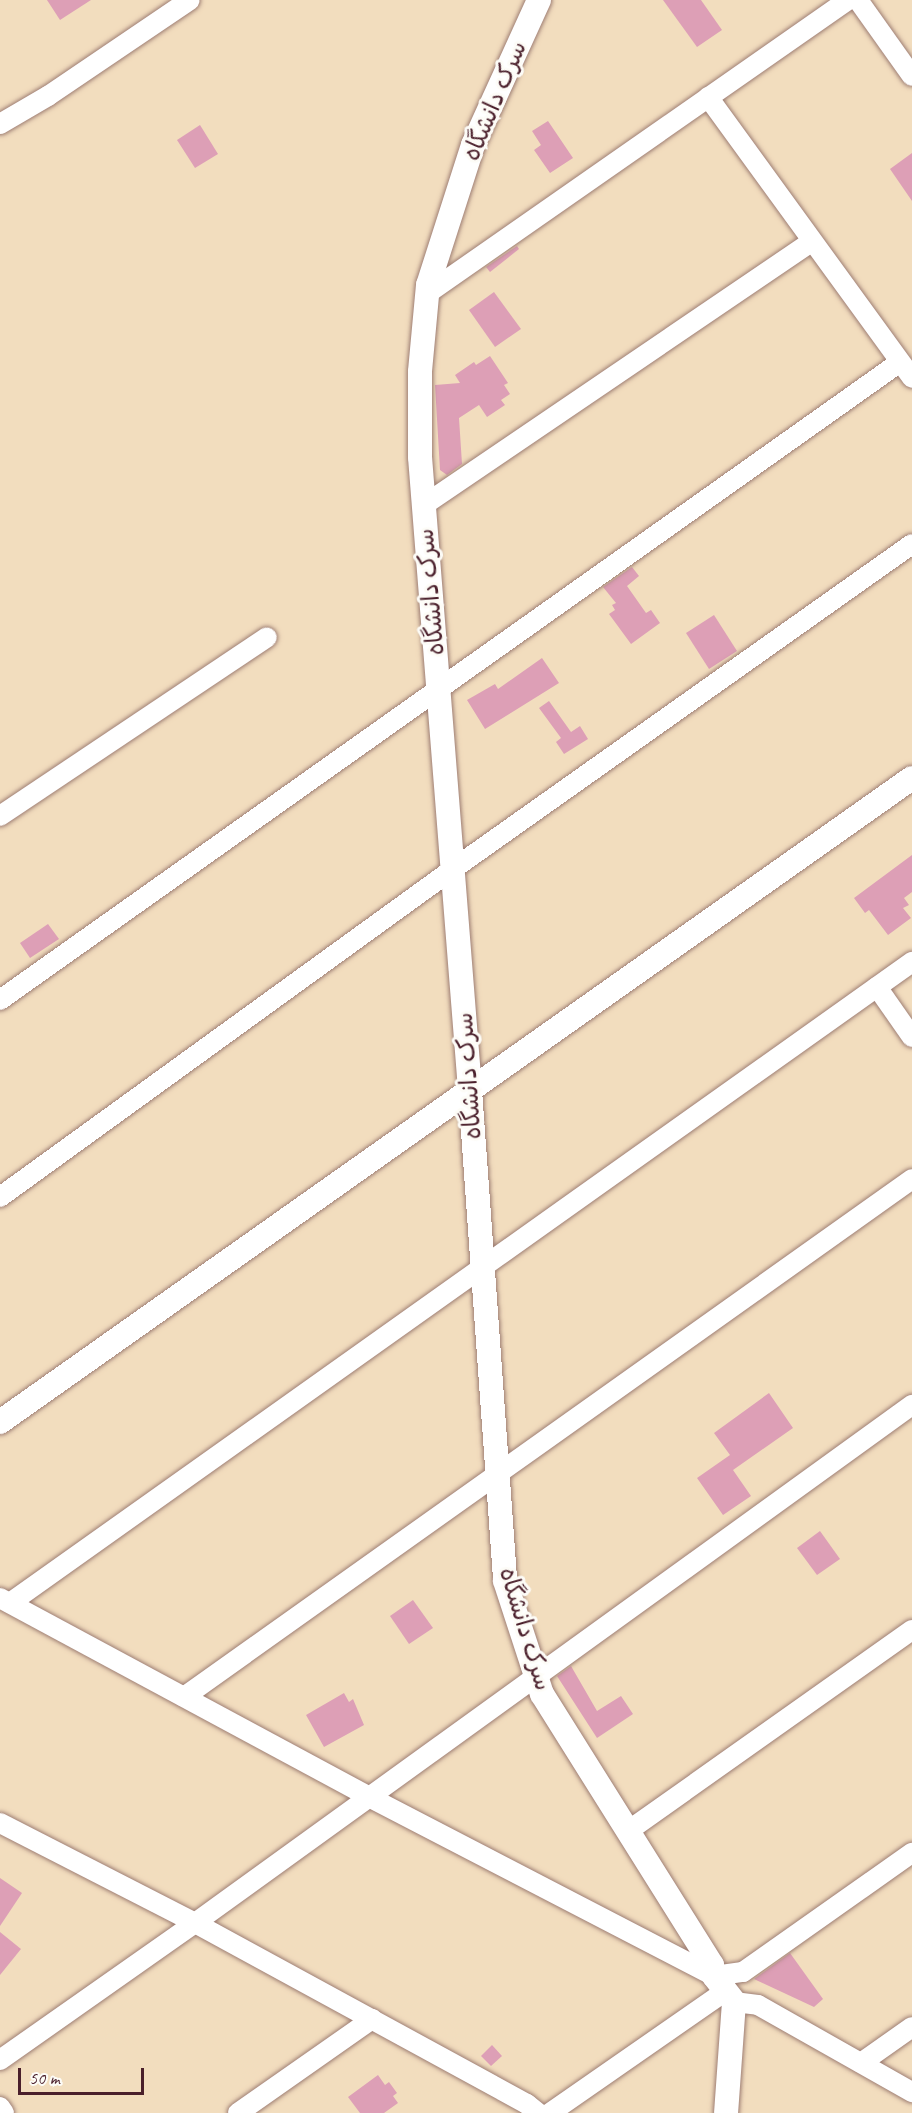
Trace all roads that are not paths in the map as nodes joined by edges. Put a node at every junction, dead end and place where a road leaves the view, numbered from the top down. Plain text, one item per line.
1 (190, 0) edge
2 (539, 0) edge
3 (848, 0) edge
4 (858, 0) edge
5 (912, 76) edge
6 (708, 97) junction
7 (0, 124) edge
8 (812, 241) junction
9 (428, 293) junction
10 (900, 362) junction
11 (912, 378) edge
12 (424, 505) junction
13 (912, 544) edge
14 (267, 637) dead end
15 (438, 687) junction
16 (912, 778) edge
17 (0, 816) edge
18 (453, 869) junction
19 (912, 962) edge
20 (877, 987) junction
21 (0, 1000) edge
22 (912, 1037) edge
23 (470, 1090) junction
24 (912, 1179) edge
25 (0, 1197) edge
26 (483, 1266) junction
27 (912, 1405) edge
28 (0, 1422) edge
29 (497, 1474) junction
30 (5, 1600) edge
31 (912, 1630) edge
32 (536, 1676) junction
33 (184, 1697) junction
34 (369, 1797) junction
35 (0, 1823) edge
36 (628, 1831) junction
37 (912, 1853) edge
38 (195, 1923) junction
39 (724, 1990) junction
40 (372, 2019) junction
41 (912, 2027) edge
42 (0, 2060) edge
43 (861, 2063) junction
44 (912, 2092) edge
45 (238, 2113) edge
46 (538, 2113) edge
47 (550, 2113) edge
48 (726, 2113) edge

1 - 7 street
2 - 9 street, سرک دانشگاه
3 - 6 street
4 - 5 street
6 - 8 street
6 - 9 street
8 - 10 street
8 - 12 street
9 - 12 street, سرک دانشگاه
10 - 11 street
10 - 15 street
12 - 15 street, سرک دانشگاه
13 - 18 street
14 - 17 street
15 - 18 street, سرک دانشگاه
15 - 21 street
16 - 23 street
18 - 23 street, سرک دانشگاه
18 - 25 street
19 - 20 street
20 - 22 street
20 - 26 street
23 - 26 street, سرک دانشگاه
23 - 28 street
24 - 29 street
26 - 29 street, سرک دانشگاه
26 - 30 street
27 - 32 street
29 - 32 street, سرک دانشگاه
29 - 33 street
30 - 33 street
31 - 36 street
32 - 34 street
32 - 36 street, سرک دانشگاه
33 - 34 street
34 - 38 street
34 - 39 street
35 - 38 street
36 - 39 street, سرک دانشگاه
37 - 39 street
38 - 40 street
38 - 42 street
39 - 43 street
39 - 47 street
39 - 48 street, سرک دانشگاه
40 - 45 street
40 - 46 street
41 - 43 street
43 - 44 street

